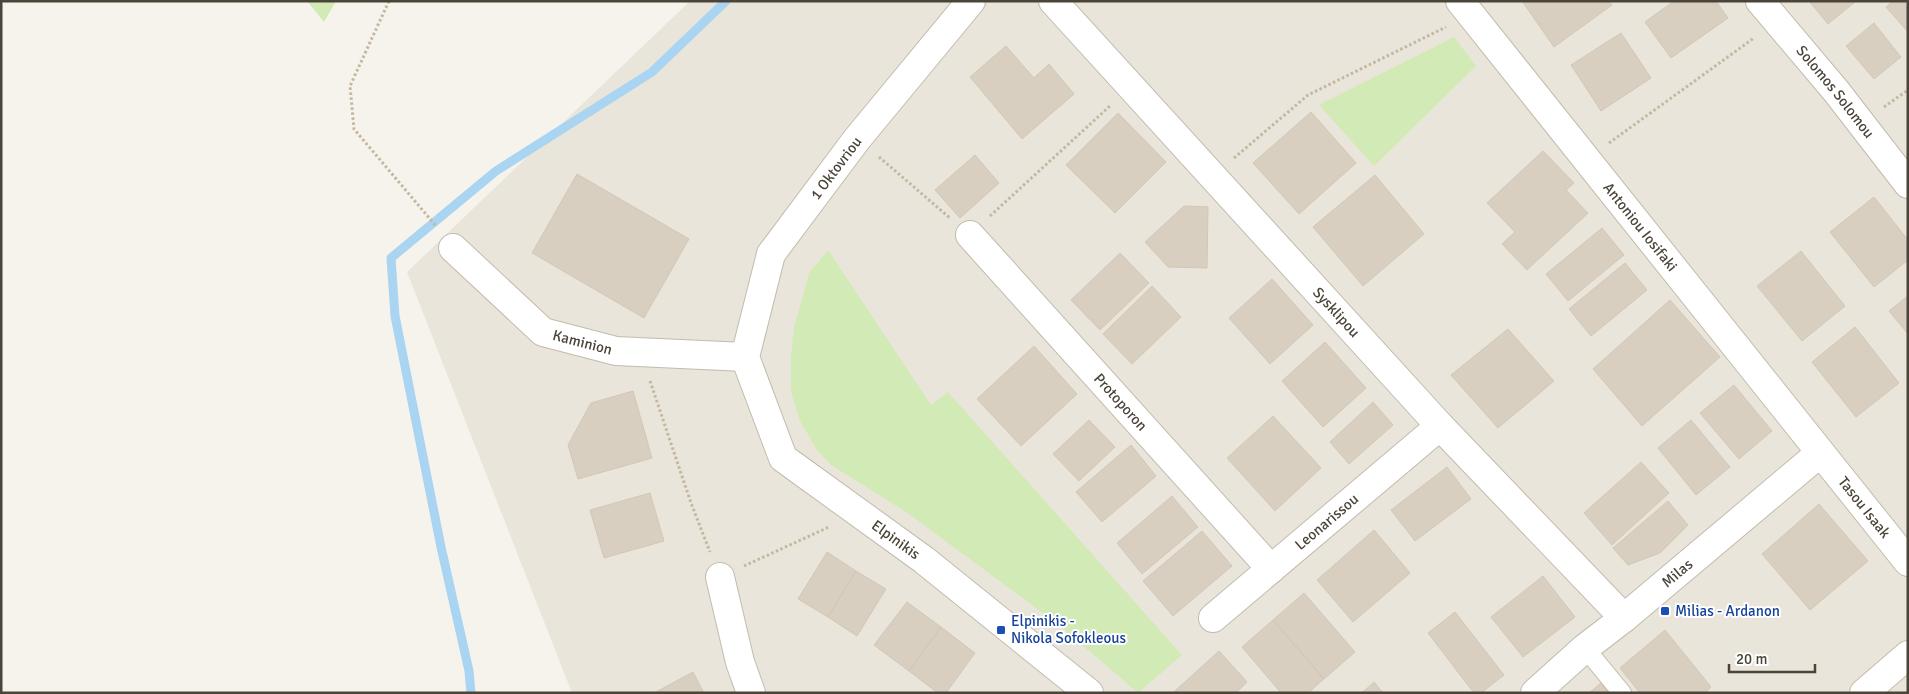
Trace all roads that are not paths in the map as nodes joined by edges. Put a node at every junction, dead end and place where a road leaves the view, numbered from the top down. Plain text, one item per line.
1 (972, 1) edge
2 (1053, 1) edge
3 (1760, 1) edge
4 (1466, 8) edge
5 (1908, 184) edge
6 (970, 234) road end
7 (453, 248) road end
8 (745, 357) junction
9 (1440, 426) junction
10 (1820, 453) junction
11 (1908, 562) edge
12 (1271, 569) junction
13 (720, 577) road end
14 (1213, 618) dead end
15 (1624, 618) junction
16 (1585, 648) junction
17 (1908, 655) edge
18 (751, 693) edge
19 (1089, 693) edge
20 (1535, 693) edge
21 (1622, 693) edge
22 (1864, 693) edge

1 - 8 street, 1 Oktovriou
2 - 9 street, Sysklipou
3 - 5 street, Solomos Solomou
4 - 10 street, Antoniou Iosifaki
6 - 12 street, Protoporon
7 - 8 street, Kaminion
8 - 19 street, Elpinikis
9 - 12 street, Leonarissou
9 - 15 street, Sysklipou
10 - 11 street, Tasou Isaak
10 - 15 street, Milas
12 - 14 street, Leonarissou
13 - 18 street
15 - 16 street, Milas
16 - 20 street, Milas
16 - 21 lane
17 - 22 street

